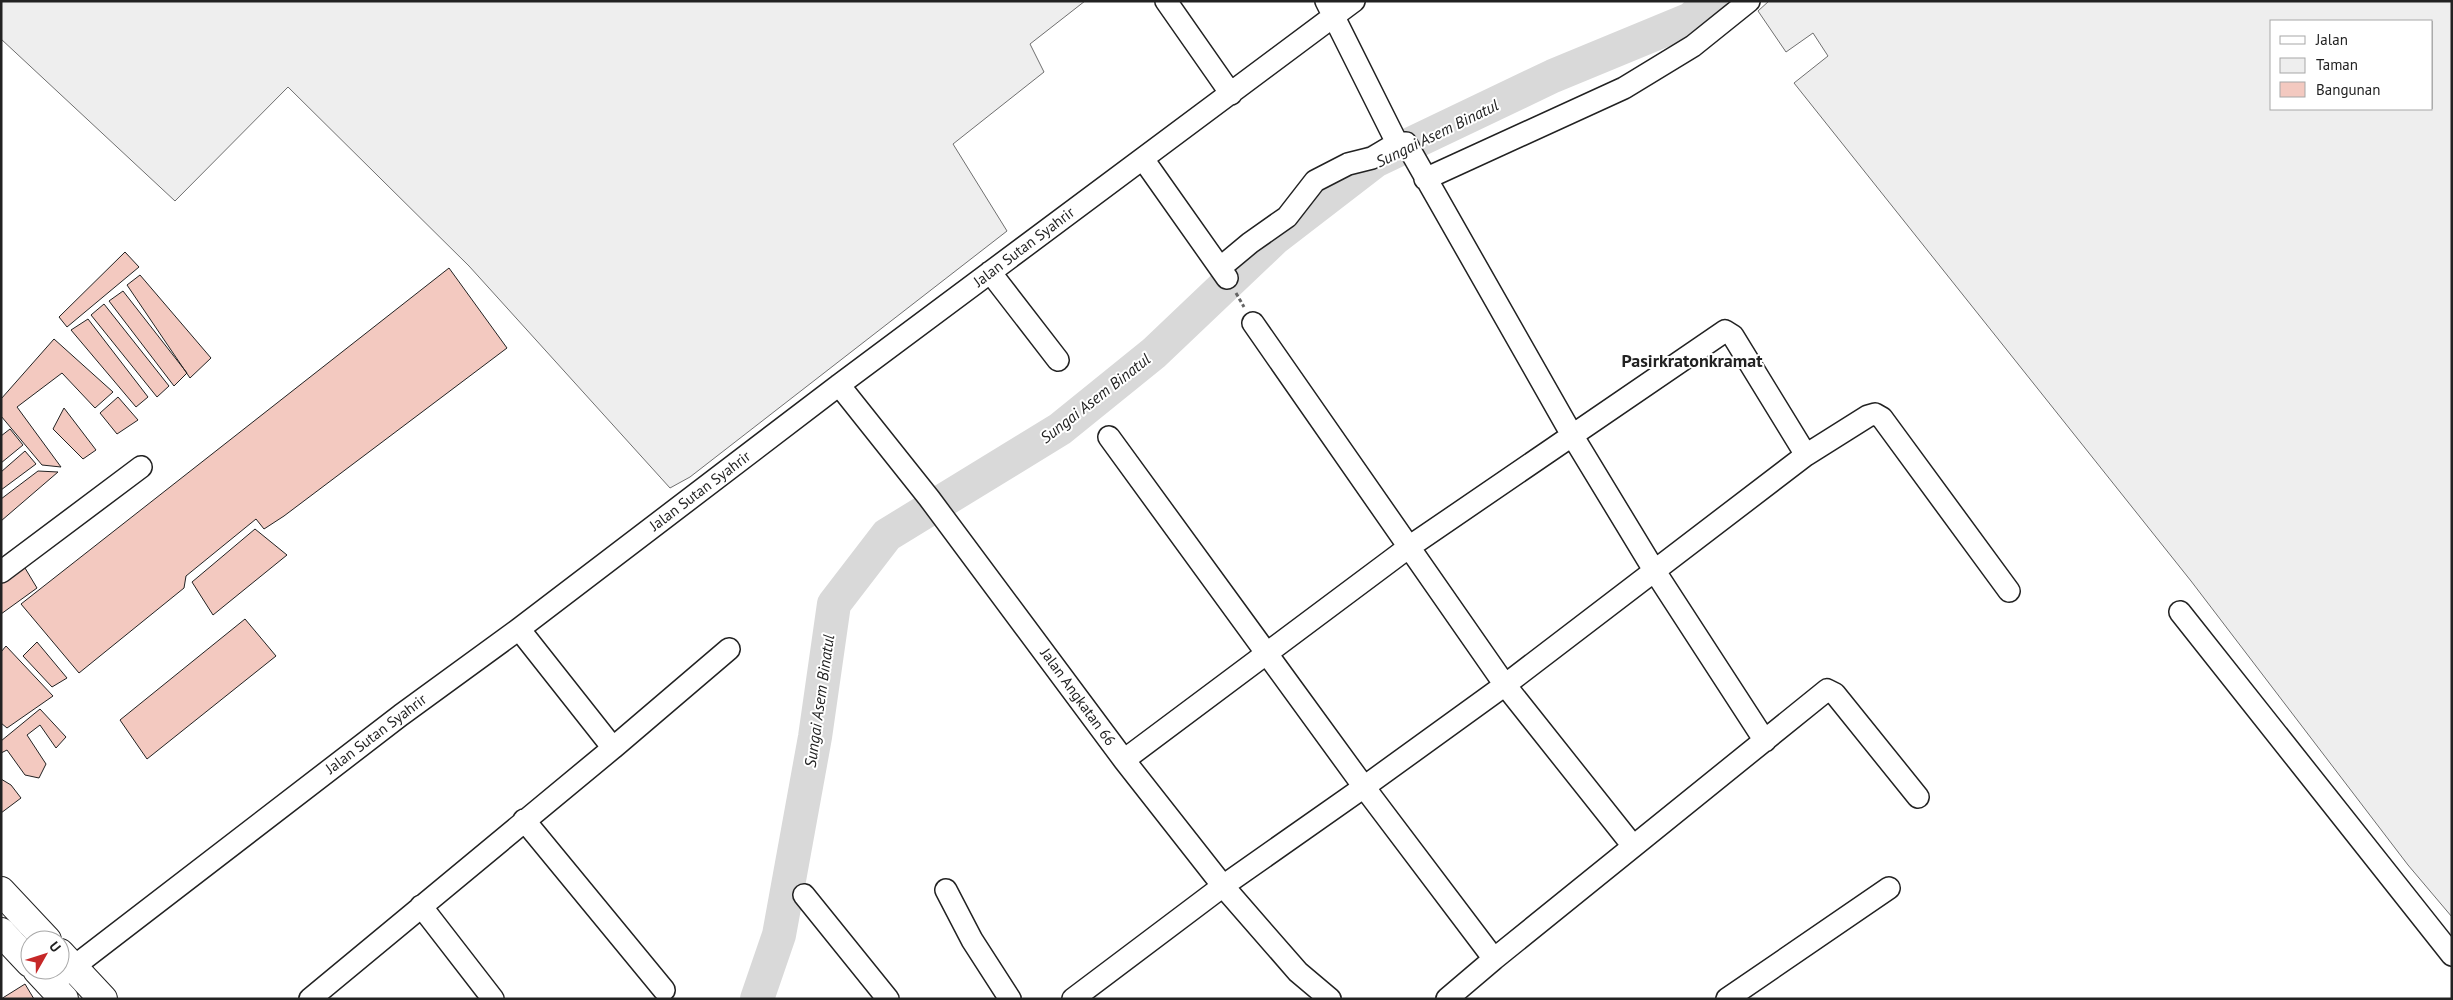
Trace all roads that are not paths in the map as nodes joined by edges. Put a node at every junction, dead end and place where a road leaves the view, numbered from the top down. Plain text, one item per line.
1 (1166, 1) edge
2 (1354, 1) edge
3 (1749, 1) edge
4 (1330, 9) edge
5 (1231, 94) junction
6 (1401, 143) junction
7 (1143, 159) junction
8 (1424, 178) junction
9 (990, 272) junction
10 (1253, 323) road end
11 (1058, 360) dead end
12 (839, 385) junction
13 (1572, 435) junction
14 (1109, 437) dead end
15 (1806, 455) junction
16 (141, 467) dead end
17 (1409, 547) junction
18 (1654, 570) junction
19 (1, 572) edge
20 (2009, 591) dead end
21 (2180, 612) dead end
22 (519, 629) junction
23 (729, 649) dead end
24 (1267, 654) junction
25 (1505, 685) junction
26 (1765, 741) junction
27 (613, 748) junction
28 (1124, 760) junction
29 (1364, 787) junction
30 (1918, 797) dead end
31 (524, 820) junction
32 (1633, 846) junction
33 (1223, 886) junction
34 (1889, 888) dead end
35 (946, 890) dead end
36 (1, 891) edge
37 (804, 895) dead end
38 (421, 906) junction
39 (38, 930) edge
40 (1, 932) edge
41 (20, 952) edge
42 (2452, 955) edge
43 (70, 957) edge
44 (1494, 959) junction
45 (70, 964) edge
46 (664, 990) dead end
47 (103, 999) edge
48 (310, 999) edge
49 (493, 999) edge
50 (888, 999) edge
51 (1010, 999) edge
52 (1072, 999) edge
53 (1330, 999) edge
54 (1447, 999) edge
55 (1727, 999) edge

1 - 5 street
2 - 4 street, Jalan Sutan Syahrir
3 - 8 street
4 - 5 street, Jalan Sutan Syahrir
4 - 6 street
5 - 7 street, Jalan Sutan Syahrir
6 - 7 street
6 - 8 street
7 - 9 street, Jalan Sutan Syahrir
8 - 13 street
9 - 11 street
9 - 12 street, Jalan Sutan Syahrir
10 - 17 street
12 - 22 street, Jalan Sutan Syahrir
12 - 28 street, Jalan Angkatan 66
13 - 15 street
13 - 17 street
13 - 18 street
14 - 24 street
15 - 18 street
15 - 20 street
16 - 19 street
17 - 24 street
17 - 25 street
18 - 25 street
18 - 26 street
21 - 42 street
22 - 27 street
22 - 43 street, Jalan Sutan Syahrir
23 - 27 street
24 - 28 street
24 - 29 street
25 - 29 street
25 - 32 street
26 - 30 street
26 - 32 street
27 - 31 street
28 - 33 street, Jalan Angkatan 66
29 - 33 street
29 - 44 street
31 - 38 street
31 - 46 street
32 - 44 street
33 - 52 street
33 - 53 street, Jalan Angkatan 66
34 - 55 street
35 - 51 street
36 - 39 highway
37 - 50 street
38 - 48 street
38 - 49 street
40 - 41 highway
44 - 54 street
45 - 47 highway

